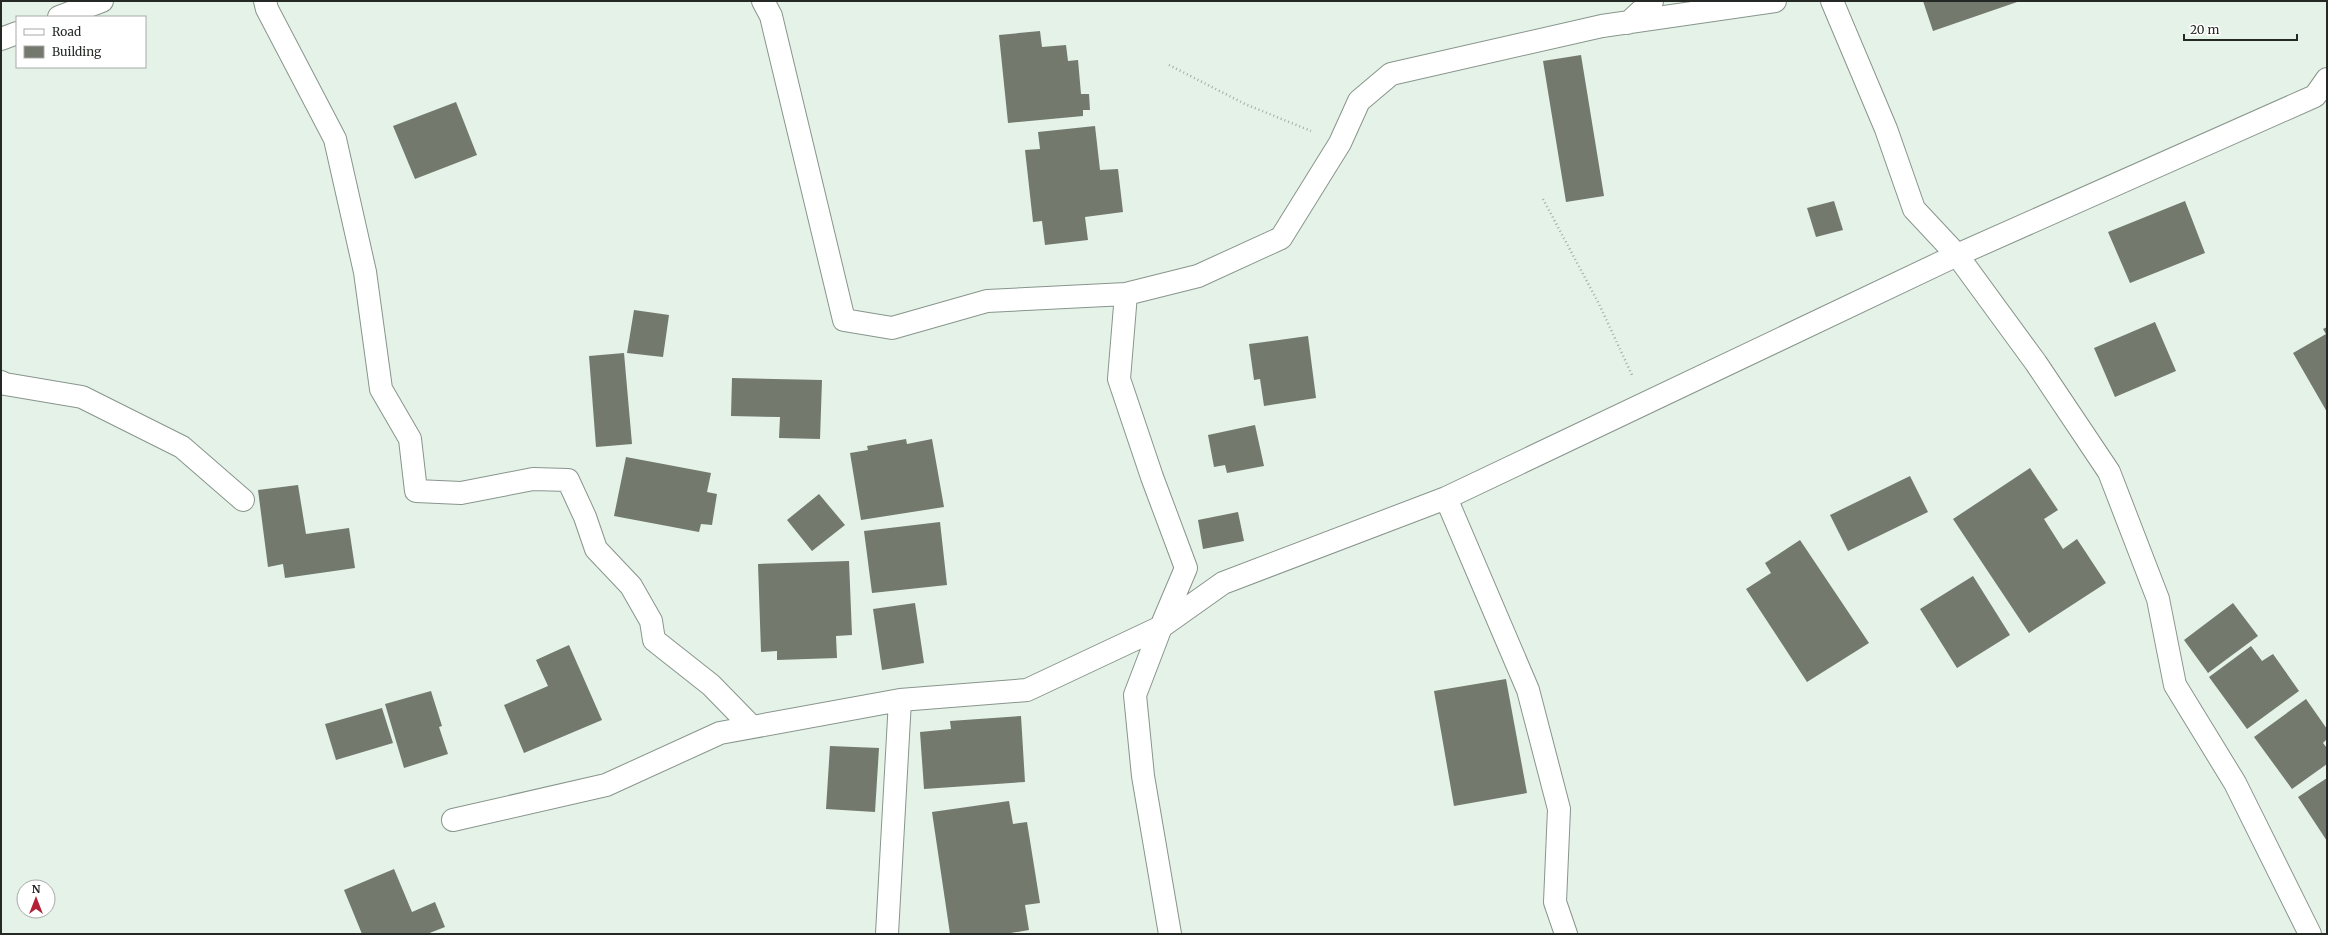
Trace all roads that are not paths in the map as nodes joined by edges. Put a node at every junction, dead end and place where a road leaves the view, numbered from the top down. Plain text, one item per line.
1 (102, 1) edge
2 (265, 1) edge
3 (764, 1) edge
4 (1652, 1) edge
5 (1775, 1) edge
6 (1832, 1) edge
7 (62, 16) edge
8 (1628, 22) junction
9 (16, 33) edge
10 (1, 38) edge
11 (2327, 79) edge
12 (1957, 255) junction
13 (1126, 294) junction
14 (1, 382) edge
15 (1446, 498) junction
16 (243, 500) dead end
17 (1161, 627) junction
18 (900, 700) junction
19 (752, 727) junction
20 (453, 820) dead end
21 (887, 934) edge
22 (1170, 934) edge
23 (1566, 934) edge
24 (2310, 934) edge

1 - 7 street
2 - 19 street
3 - 13 street
4 - 8 street
5 - 8 street
6 - 12 street
8 - 13 street
9 - 10 street
11 - 12 street
12 - 15 street
12 - 24 street
13 - 17 street
14 - 16 street
15 - 17 street
15 - 23 street
17 - 18 street
17 - 22 street
18 - 19 street
18 - 21 street
19 - 20 street

